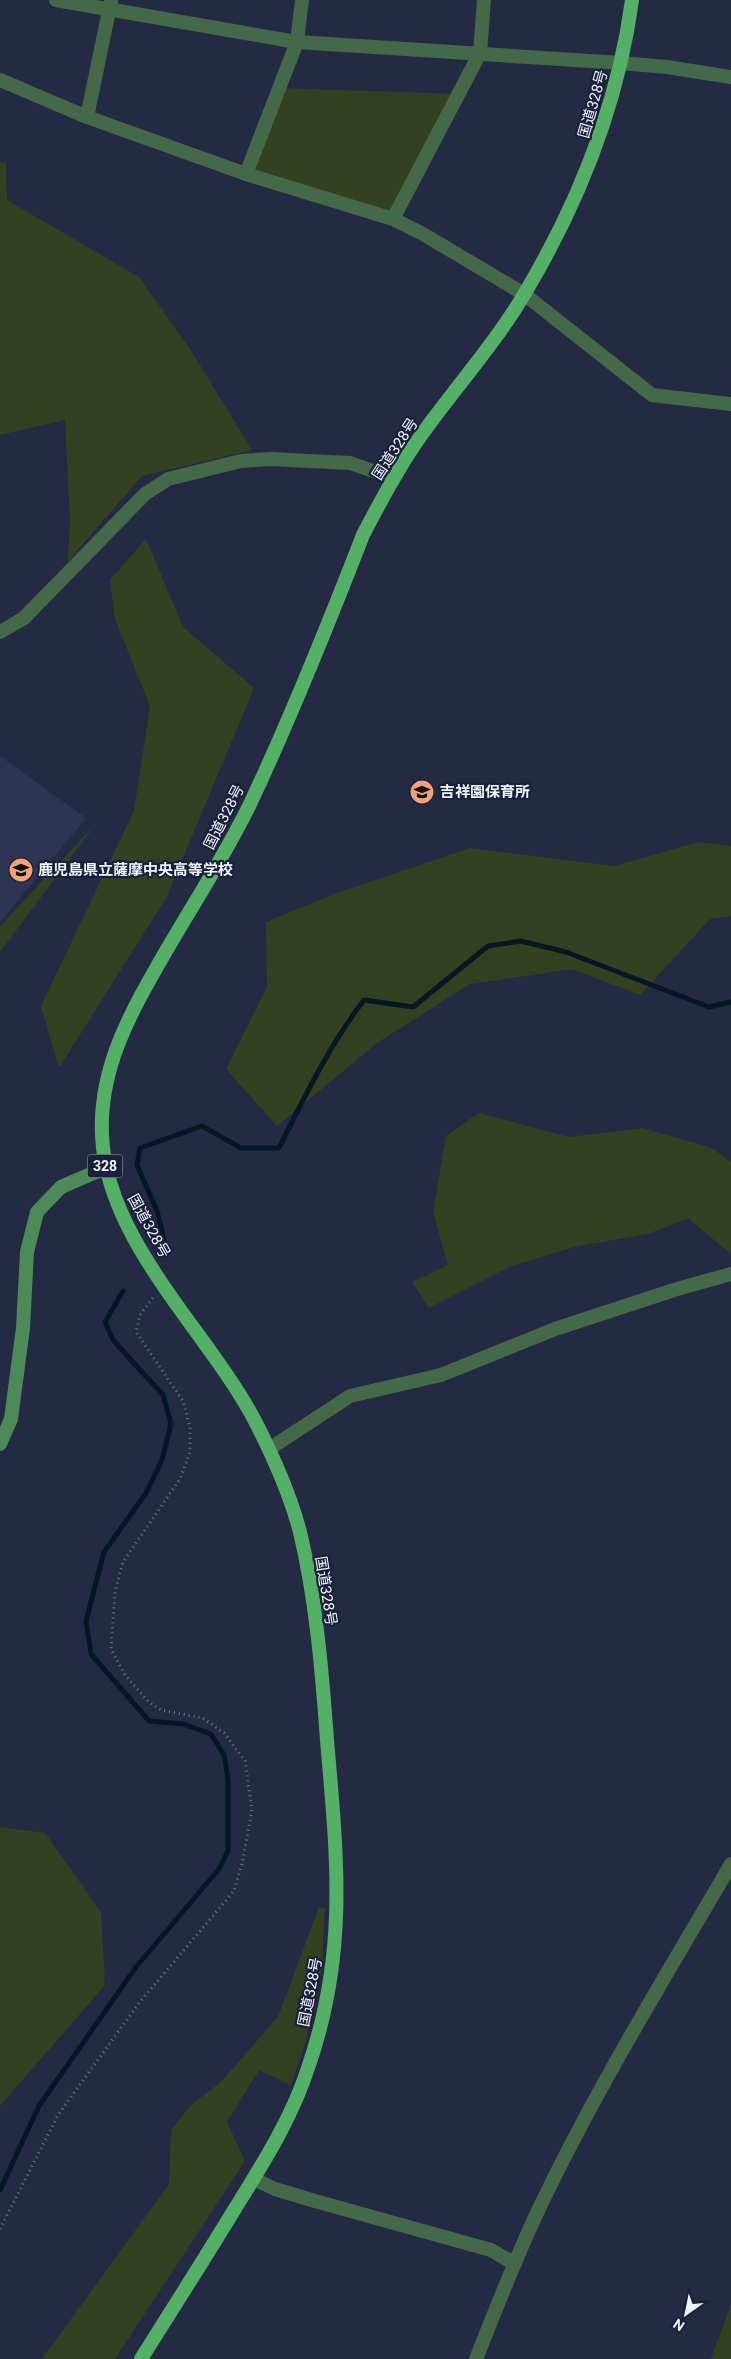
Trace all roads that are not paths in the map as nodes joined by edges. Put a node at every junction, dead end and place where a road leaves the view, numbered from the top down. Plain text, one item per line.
1 (56, 0) edge
2 (302, 0) edge
3 (484, 0) edge
4 (632, 0) edge
5 (111, 4) edge
6 (297, 42) junction
7 (480, 53) junction
8 (621, 63) junction
9 (731, 77) edge
10 (0, 80) edge
11 (87, 117) junction
12 (246, 174) junction
13 (393, 219) junction
14 (524, 294) junction
15 (731, 404) edge
16 (393, 478) junction
17 (0, 632) edge
18 (105, 1168) junction
19 (731, 1274) edge
20 (0, 1444) edge
21 (269, 1449) junction
22 (731, 1864) edge
23 (254, 2179) junction
24 (515, 2264) junction
25 (141, 2359) edge
26 (476, 2359) edge

1 - 5 street
2 - 6 street
3 - 7 street
4 - 8 highway, 国道328号 / 328
5 - 6 street
5 - 11 street
6 - 7 street
6 - 12 street
7 - 8 street
7 - 13 street
8 - 9 street
8 - 14 highway, 国道328号 / 328
10 - 11 street
11 - 12 street
12 - 13 street
13 - 14 street
14 - 15 street
14 - 16 highway, 国道328号 / 328
16 - 17 street
16 - 18 highway, 国道328号 / 328
18 - 20 main road
18 - 21 highway, 国道328号 / 328
19 - 21 street
21 - 23 highway, 国道328号 / 328
22 - 24 street
23 - 24 street
23 - 25 highway, 国道328号 / 328
24 - 26 street

